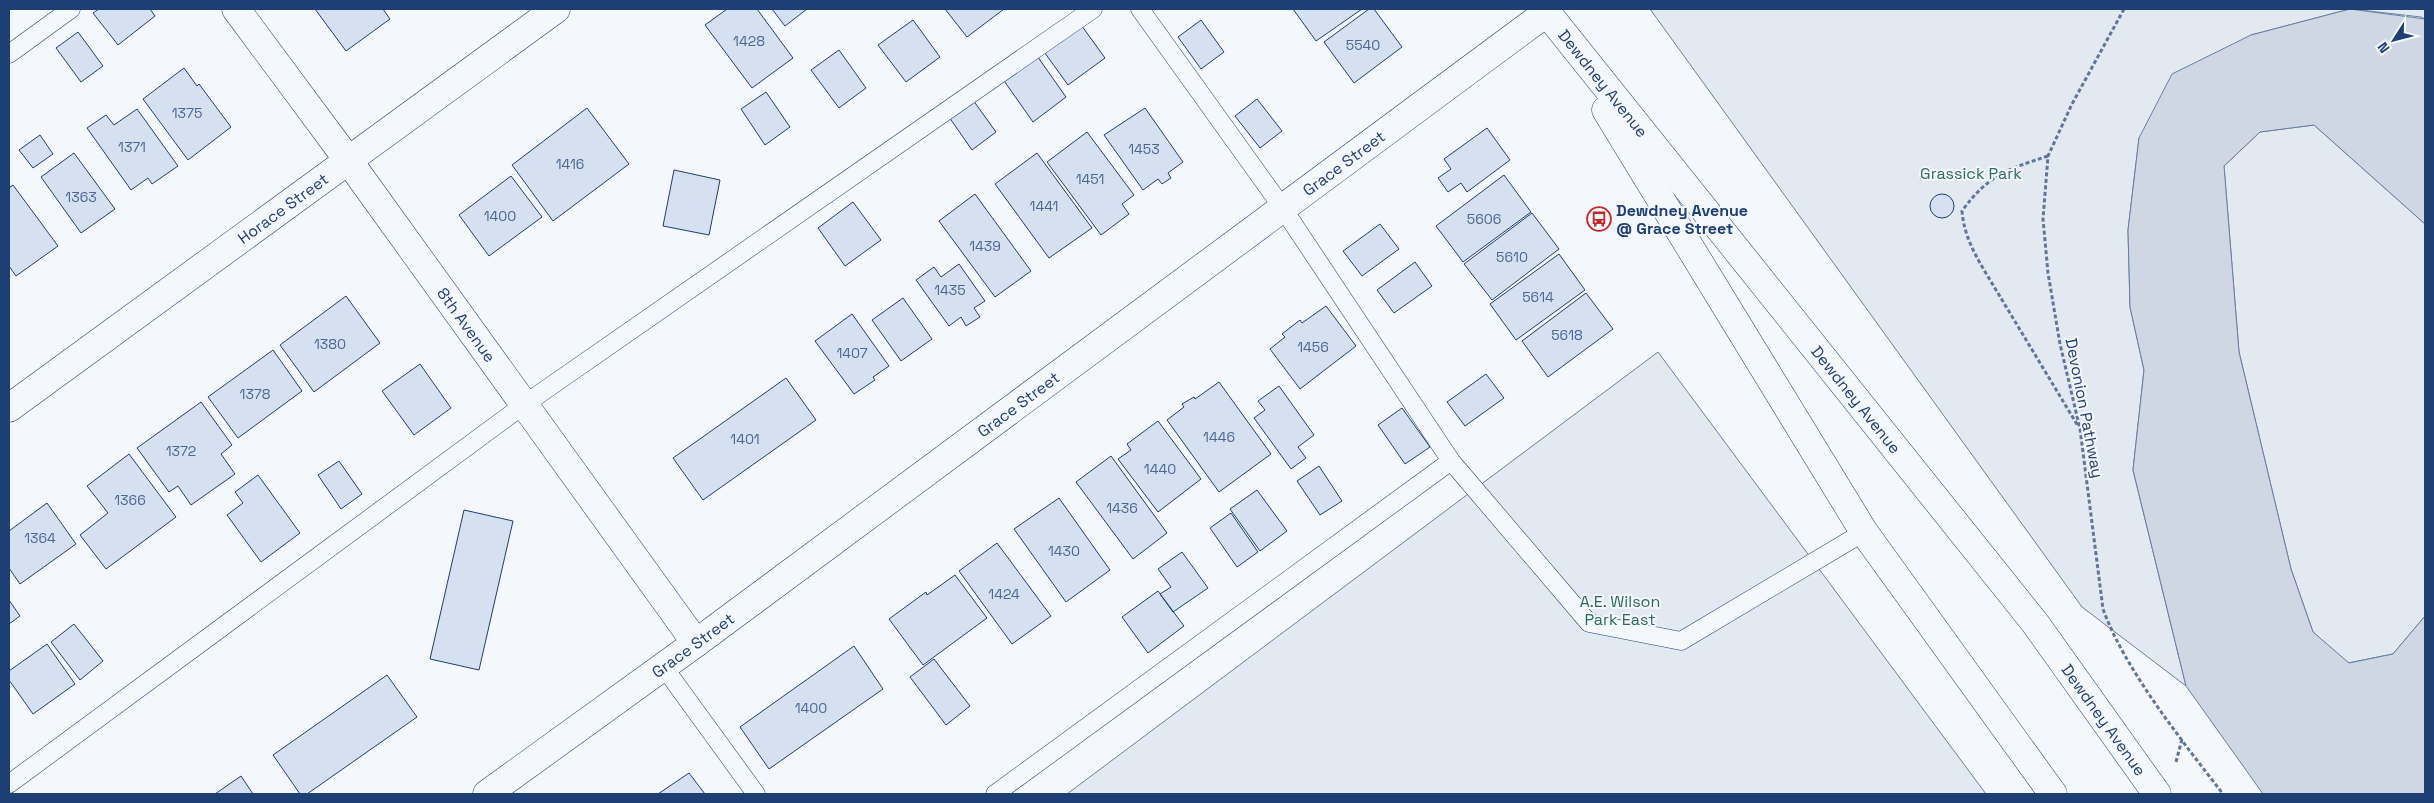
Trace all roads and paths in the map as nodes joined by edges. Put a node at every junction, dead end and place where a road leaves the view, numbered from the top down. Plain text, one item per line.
1 (71, 9) edge
2 (236, 9) edge
3 (556, 9) edge
4 (1093, 9) edge
5 (1140, 9) edge
6 (2124, 9) edge
7 (1545, 11) edge
8 (9, 54) edge
9 (2048, 156) junction
10 (348, 160) junction
11 (1282, 207) junction
12 (525, 404) junction
13 (9, 408) edge
14 (2080, 429) junction
15 (1451, 461) junction
16 (1864, 532) junction
17 (696, 643) junction
18 (664, 666) junction
19 (2182, 738) junction
20 (2177, 770) dead end
21 (9, 784) edge
22 (488, 794) edge
23 (756, 794) edge
24 (995, 794) edge
25 (2053, 794) edge
26 (2158, 794) edge
27 (2223, 794) edge

1 - 8 lane
2 - 10 street, 8th Avenue
3 - 10 street, Horace Street
4 - 12 lane
5 - 11 lane
6 - 9 path, Devonion Pathway
7 - 11 street, Grace Street
7 - 16 street, Dewdney Avenue
7 - 26 street, Dewdney Avenue
9 - 14 path, Devonion Pathway
9 - 14 path
10 - 12 street, 8th Avenue
10 - 13 street, Horace Street
11 - 15 lane
11 - 17 street, Grace Street
12 - 17 street, 8th Avenue
12 - 21 lane
14 - 19 path, Devonion Pathway
15 - 16 lane
15 - 24 lane
16 - 25 street, Dewdney Avenue
17 - 18 street, Grace Street
18 - 22 street, Grace Street
18 - 23 lane
19 - 20 path
19 - 27 path, Devonion Pathway

